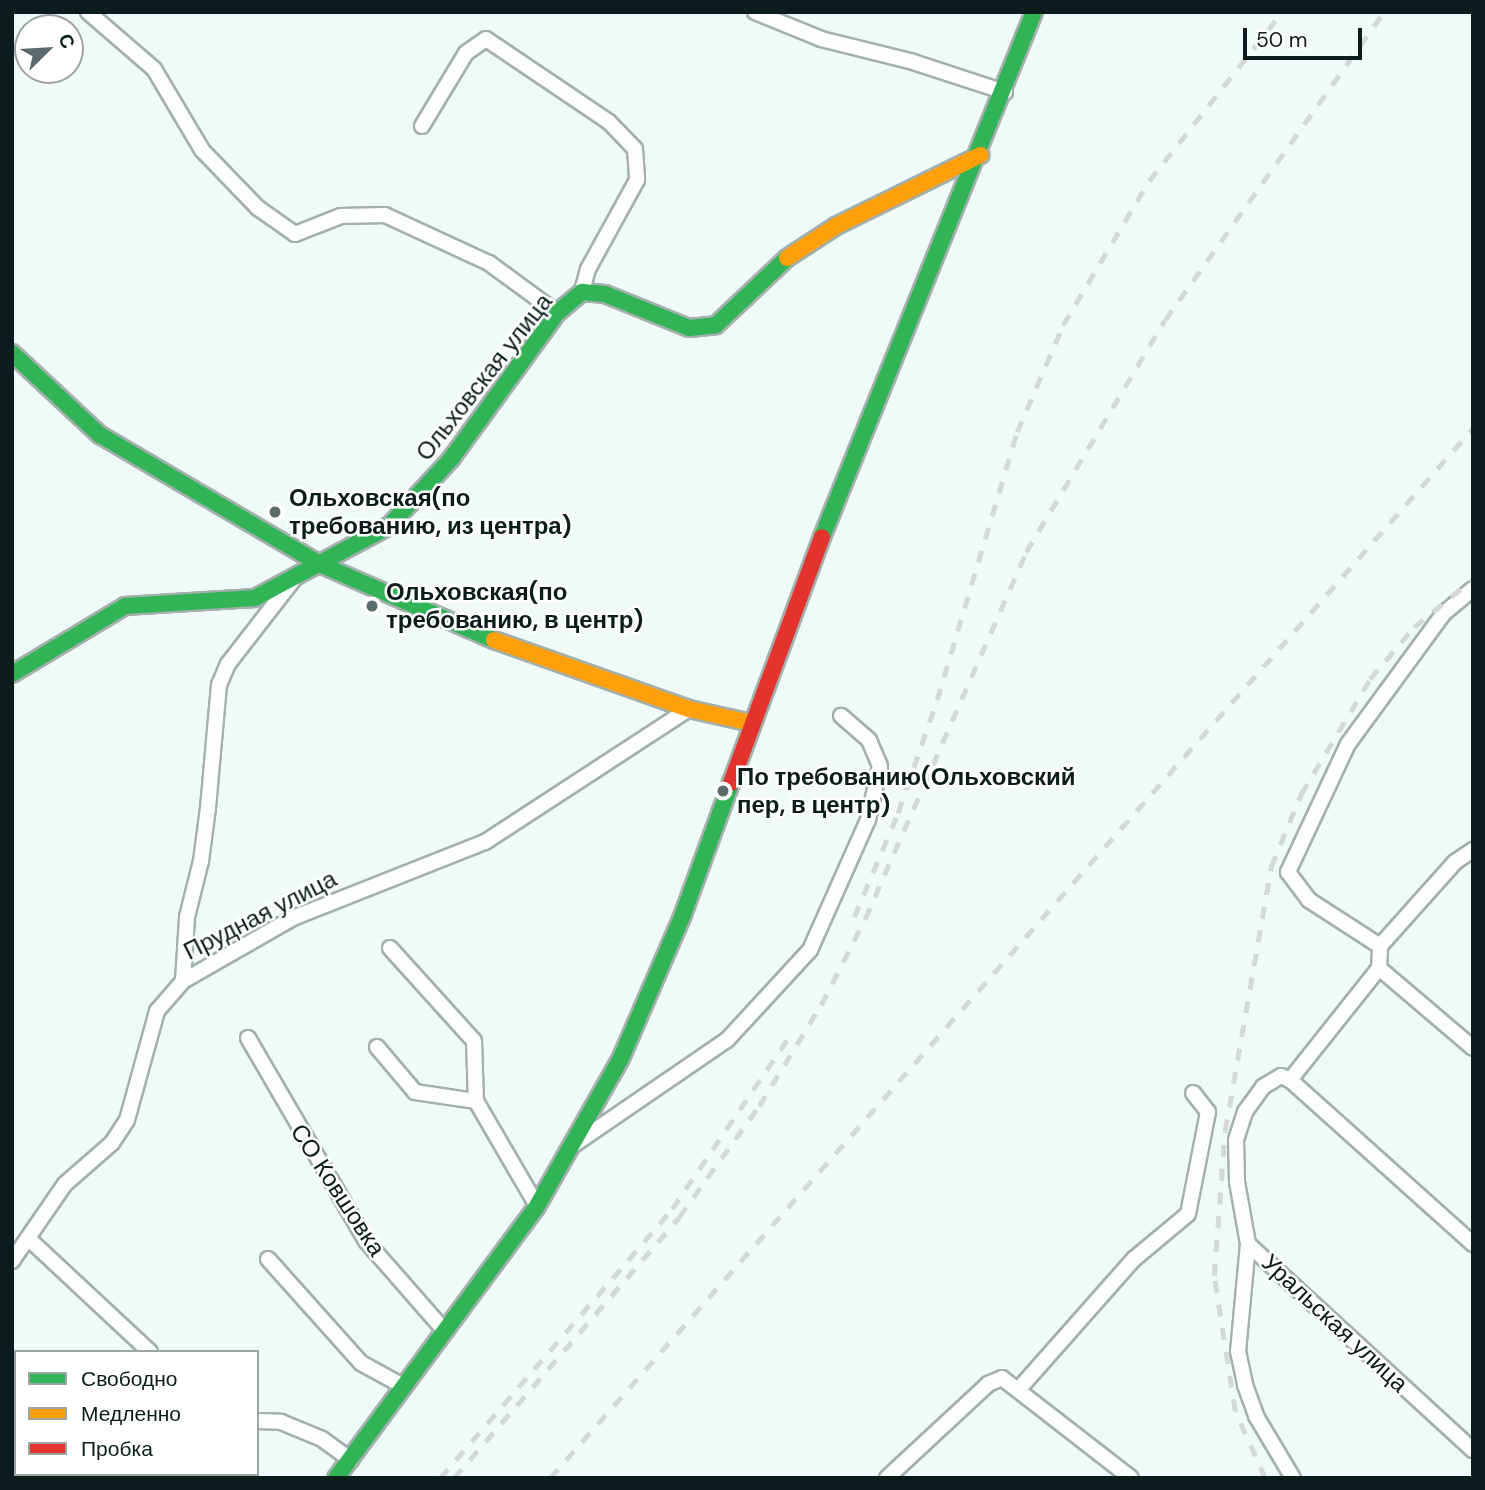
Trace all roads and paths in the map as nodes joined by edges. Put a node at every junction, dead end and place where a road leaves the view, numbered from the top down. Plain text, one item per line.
1 (88, 12) edge
2 (755, 12) edge
3 (1034, 12) edge
4 (1004, 92) junction
5 (422, 126) dead end
6 (980, 155) junction
7 (582, 292) junction
8 (557, 313) junction
9 (12, 353) edge
10 (322, 565) junction
11 (294, 579) junction
12 (1473, 589) edge
13 (12, 674) edge
14 (689, 709) junction
15 (841, 716) dead end
16 (751, 723) junction
17 (1473, 850) edge
18 (1380, 946) junction
19 (390, 948) dead end
20 (1379, 968) junction
21 (183, 981) junction
22 (248, 1038) dead end
23 (377, 1046) dead end
24 (1473, 1048) edge
25 (1290, 1080) junction
26 (1193, 1093) dead end
27 (476, 1101) junction
28 (570, 1147) junction
29 (537, 1206) junction
30 (30, 1240) junction
31 (1248, 1244) junction
32 (1473, 1244) edge
33 (268, 1259) dead end
34 (12, 1261) edge
35 (444, 1330) junction
36 (148, 1350) edge
37 (403, 1386) junction
38 (1018, 1390) junction
39 (259, 1420) edge
40 (1473, 1450) edge
41 (351, 1460) junction
42 (336, 1478) edge
43 (887, 1478) edge
44 (1131, 1478) edge
45 (1293, 1478) edge

1 - 8 street
2 - 4 street
3 - 4 street
4 - 6 street
5 - 7 street, Ольховская улица
6 - 7 street, Ольховская улица
6 - 16 street
7 - 8 street, Ольховская улица
8 - 10 street, Ольховская улица
9 - 10 street
10 - 11 street
10 - 14 street
11 - 13 street
11 - 21 street
12 - 18 street
14 - 16 street
14 - 21 street, Прудная улица
15 - 28 street
16 - 28 street
17 - 18 street
18 - 20 street
19 - 27 street
20 - 24 street
20 - 25 street
21 - 30 street, Прудная улица
22 - 35 street, СО Ковшовка
23 - 27 street
25 - 31 street, Уральская улица
25 - 32 street
26 - 38 street
27 - 29 street
28 - 29 street
29 - 35 street
30 - 34 street, Прудная улица
30 - 36 street
31 - 40 street, Уральская улица
31 - 45 street
33 - 37 street
35 - 37 street
37 - 41 street
38 - 43 street
38 - 44 street
39 - 41 street
41 - 42 street

